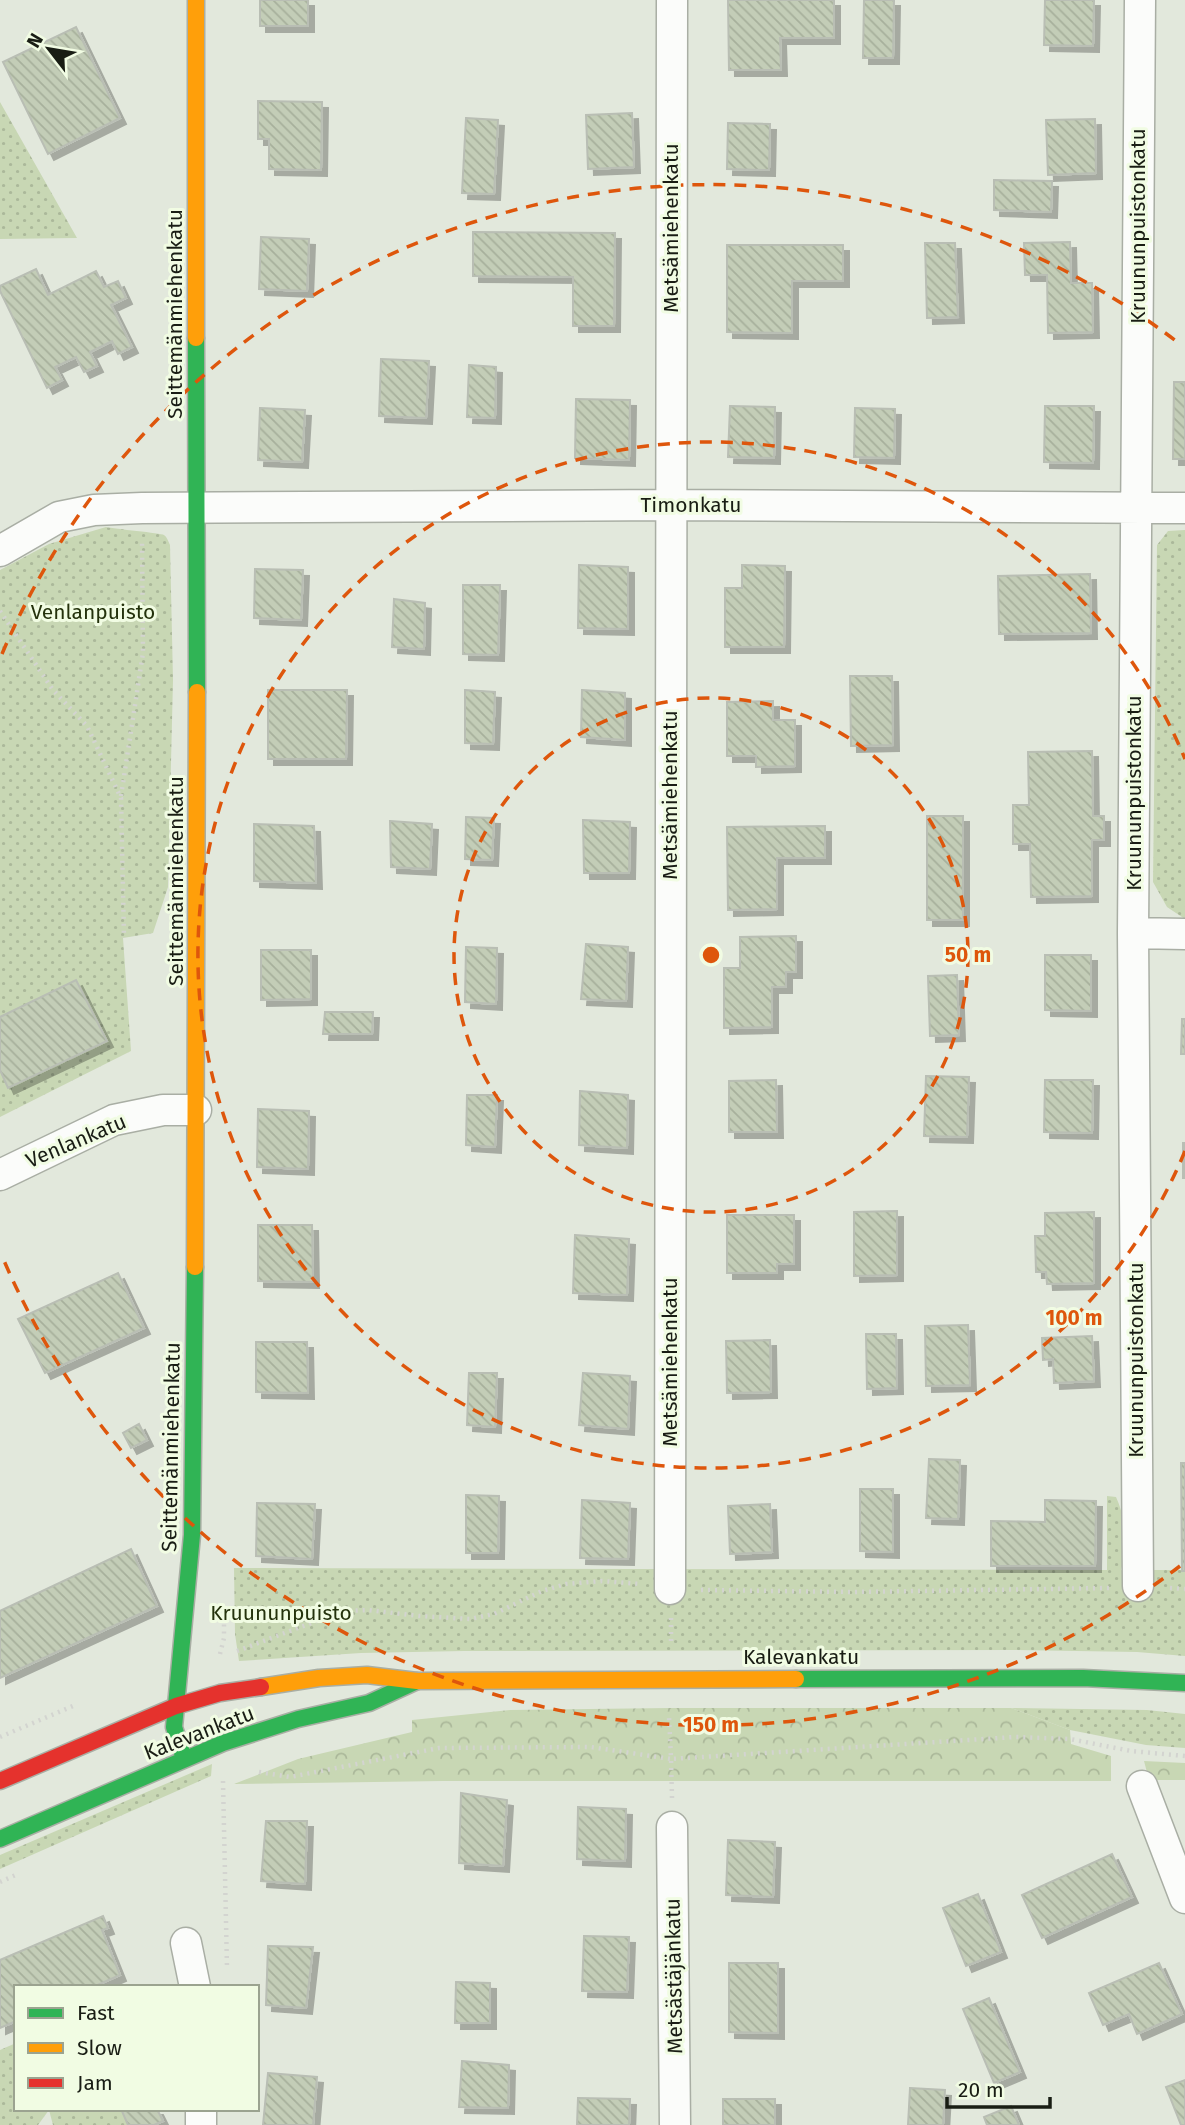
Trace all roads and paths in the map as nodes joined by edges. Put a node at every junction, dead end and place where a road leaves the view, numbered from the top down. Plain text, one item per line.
1 (196, 0) edge
2 (672, 0) edge
3 (1140, 0) edge
4 (671, 505) junction
5 (1135, 507) junction
6 (142, 508) junction
7 (196, 508) junction
8 (1185, 508) edge
9 (0, 551) edge
10 (0, 611) edge
11 (121, 798) junction
12 (1133, 933) junction
13 (1185, 934) edge
14 (124, 938) dead end
15 (196, 1110) junction
16 (0, 1175) edge
17 (1138, 1586) dead end
18 (670, 1589) dead end
19 (417, 1681) junction
20 (1185, 1683) edge
21 (176, 1706) junction
22 (669, 1708) dead end
23 (1185, 1756) edge
24 (184, 1759) junction
25 (671, 1759) junction
26 (250, 1770) dead end
27 (232, 1775) dead end
28 (0, 1781) edge
29 (1142, 1786) dead end
30 (672, 1827) joint
31 (0, 1839) edge
32 (1185, 1898) edge
33 (186, 1943) dead end
34 (227, 1973) dead end
35 (195, 1985) edge
36 (675, 2125) edge

1 - 7 street, Seittemänmiehenkatu
2 - 4 street, Metsämiehenkatu
3 - 5 street, Kruununpuistonkatu
4 - 5 street, Timonkatu
4 - 7 street, Timonkatu
4 - 18 street, Metsämiehenkatu
5 - 8 street, Timonkatu
5 - 12 street, Kruununpuistonkatu
6 - 7 street, Timonkatu
6 - 9 street, Timonkatu
6 - 11 path
7 - 15 street, Seittemänmiehenkatu
10 - 11 path
11 - 14 path
12 - 13 street
12 - 17 street, Kruununpuistonkatu
15 - 16 street, Venlankatu
15 - 21 street, Seittemänmiehenkatu
19 - 20 street, Kalevankatu
19 - 21 street, Kalevankatu
19 - 24 street, Kalevankatu
21 - 24 street, Seittemänmiehenkatu
21 - 28 street, Kalevankatu
22 - 25 path
23 - 25 path
24 - 31 street, Kalevankatu
25 - 26 path
25 - 30 path
27 - 34 path
29 - 32 street
30 - 36 street, Metsästäjänkatu
33 - 35 street

